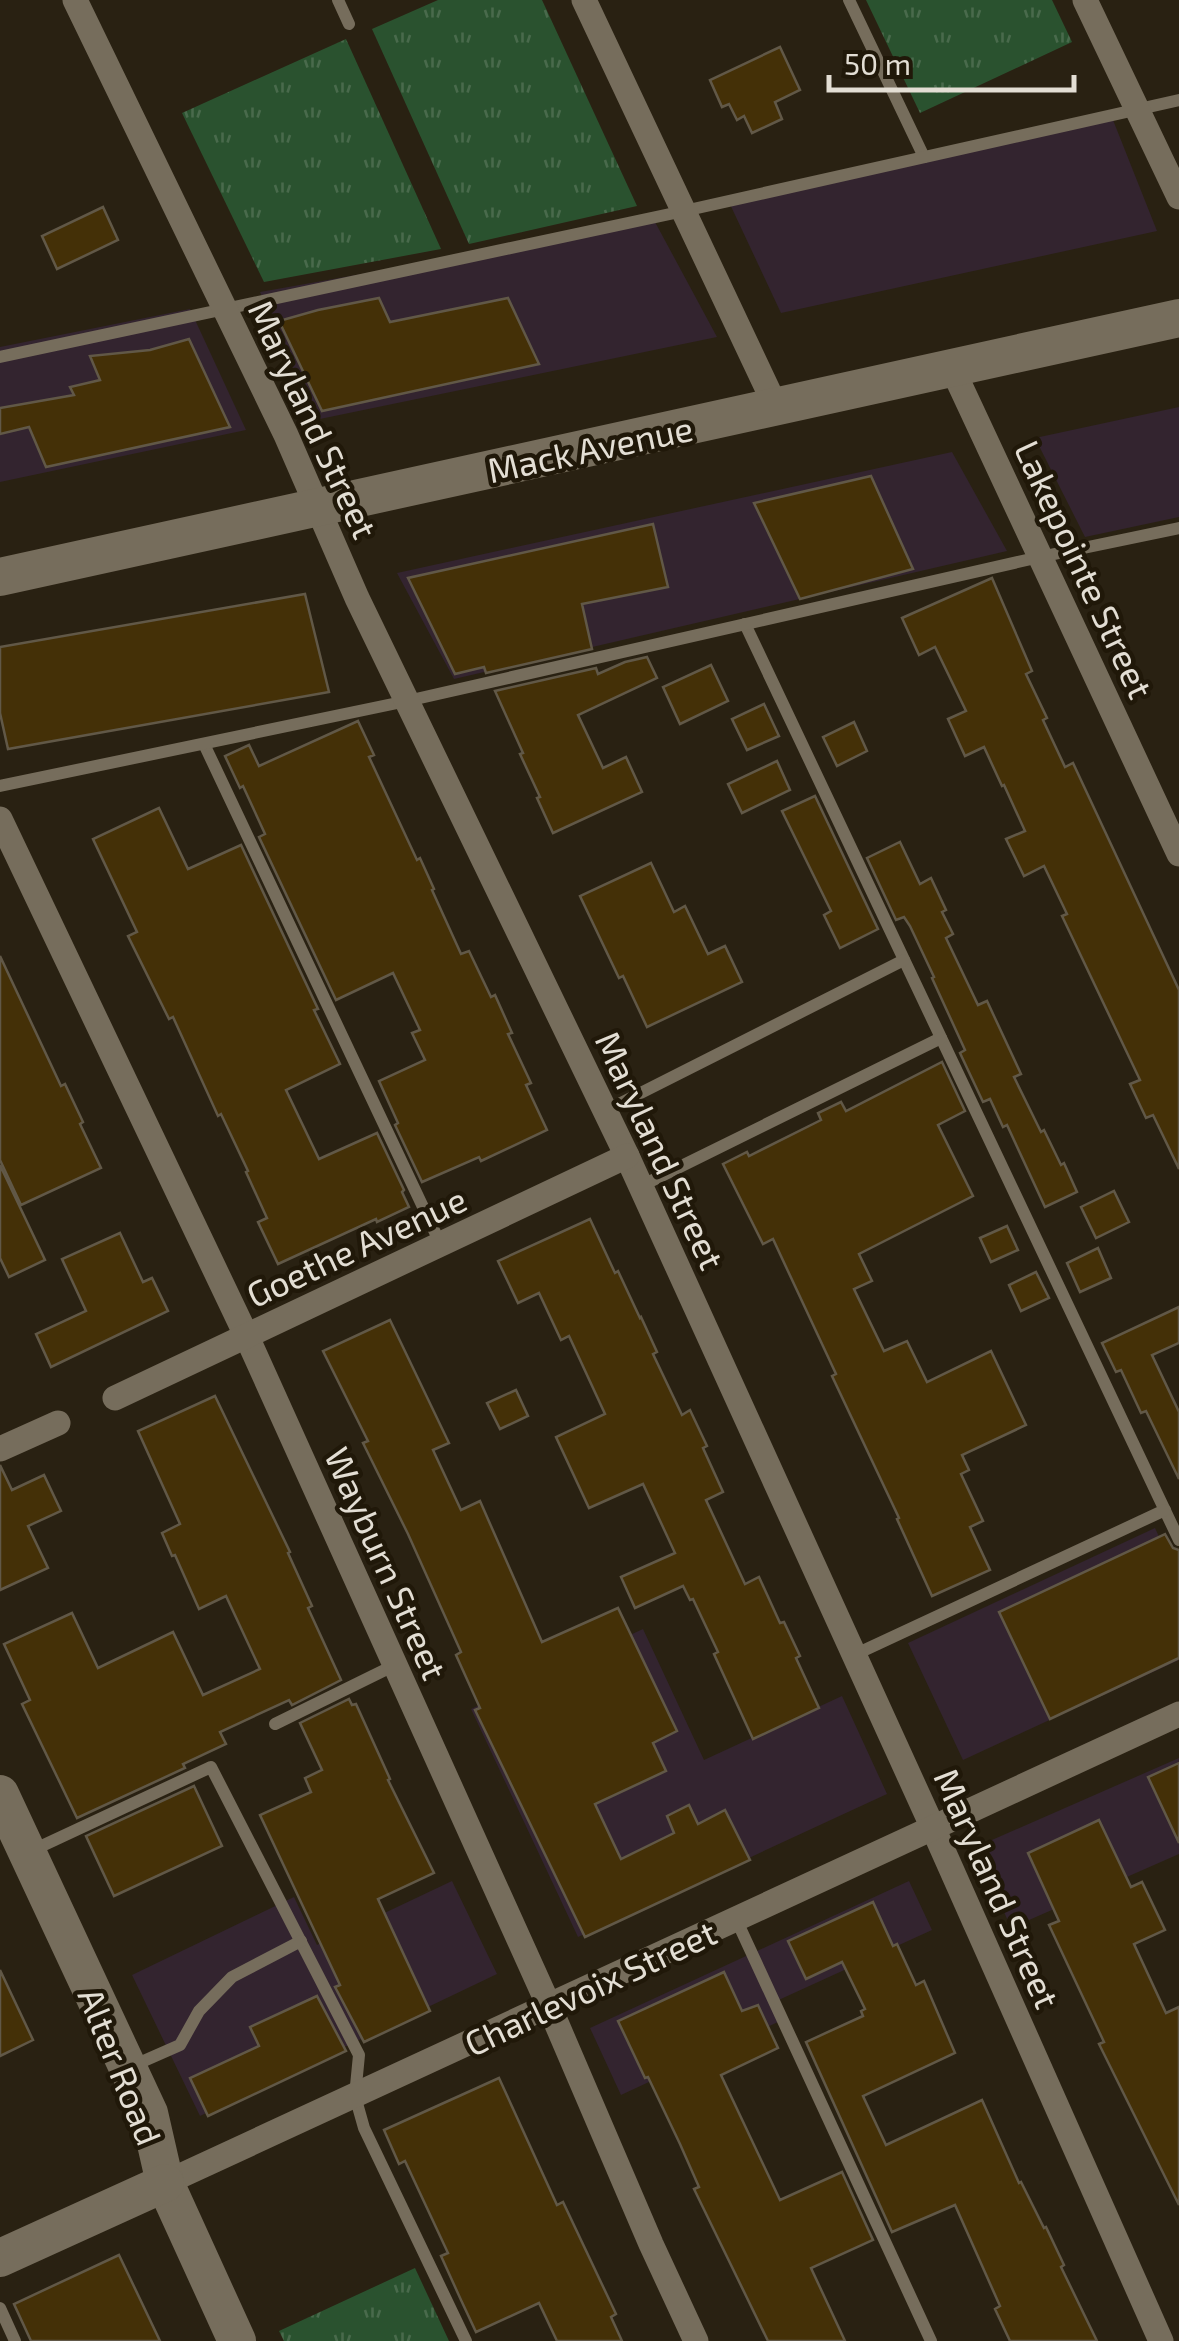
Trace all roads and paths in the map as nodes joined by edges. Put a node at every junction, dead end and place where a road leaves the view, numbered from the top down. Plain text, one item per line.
1 (76, 0) edge
2 (338, 0) edge
3 (584, 0) edge
4 (849, 0) edge
5 (1086, 0) edge
6 (349, 24) dead end
7 (1179, 100) edge
8 (1137, 109) junction
9 (924, 157) junction
10 (1179, 197) edge
11 (684, 211) junction
12 (226, 310) junction
13 (1179, 318) edge
14 (1, 354) edge
15 (952, 368) junction
16 (776, 407) junction
17 (318, 508) junction
18 (1179, 528) edge
19 (1040, 557) junction
20 (0, 578) edge
21 (745, 624) junction
22 (407, 701) junction
23 (204, 744) junction
24 (0, 786) edge
25 (0, 819) edge
26 (1179, 854) edge
27 (904, 960) junction
28 (942, 1038) junction
29 (605, 1110) junction
30 (627, 1156) junction
31 (641, 1186) junction
32 (441, 1245) junction
33 (247, 1337) junction
34 (115, 1398) dead end
35 (58, 1424) dead end
36 (0, 1449) edge
37 (1165, 1510) junction
38 (1179, 1540) edge
39 (854, 1655) junction
40 (395, 1666) junction
41 (1179, 1714) edge
42 (275, 1724) dead end
43 (0, 1794) edge
44 (933, 1828) junction
45 (28, 1853) junction
46 (736, 1919) junction
47 (300, 1942) junction
48 (549, 2006) junction
49 (128, 2068) junction
50 (355, 2096) junction
51 (165, 2184) junction
52 (0, 2258) edge
53 (0, 2308) edge
54 (16, 2341) edge
55 (237, 2341) edge
56 (466, 2341) edge
57 (696, 2341) edge
58 (931, 2341) edge
59 (1161, 2341) edge

1 - 12 street, Maryland Street
2 - 6 lane
3 - 11 street
4 - 9 lane
5 - 8 street
7 - 8 lane
8 - 9 lane
8 - 10 street
9 - 11 lane
11 - 12 lane
11 - 16 street
12 - 14 lane
12 - 17 street, Maryland Street
13 - 15 main road, Mack Avenue
15 - 16 main road, Mack Avenue
15 - 19 street, Lakepointe Street
16 - 17 main road, Mack Avenue
17 - 20 main road, Mack Avenue
17 - 22 street, Maryland Street
18 - 19 lane
19 - 21 lane
19 - 26 street, Lakepointe Street
21 - 22 lane
21 - 27 lane
22 - 23 lane
22 - 29 street, Maryland Street
23 - 24 lane
23 - 32 lane
25 - 33 street, Wayburn Street
27 - 28 lane
27 - 29 lane
28 - 31 lane
28 - 37 lane
29 - 30 street, Maryland Street
30 - 31 street, Maryland Street
30 - 32 street, Goethe Avenue
31 - 39 street, Maryland Street
32 - 33 street, Goethe Avenue
33 - 34 street, Goethe Avenue
33 - 40 street, Wayburn Street
35 - 36 street
37 - 38 lane
37 - 39 lane
39 - 44 street, Maryland Street
40 - 42 lane
40 - 48 street, Wayburn Street
41 - 44 street, Charlevoix Street
43 - 45 main road, Alter Road
44 - 46 street, Charlevoix Street
44 - 59 street, Maryland Street
45 - 47 lane
45 - 49 main road, Alter Road
46 - 48 street, Charlevoix Street
46 - 58 lane
47 - 49 lane
47 - 50 lane
48 - 50 street, Charlevoix Street
48 - 57 street, Wayburn Street
49 - 51 main road, Alter Road
50 - 51 street, Charlevoix Street
50 - 56 lane
51 - 52 main road, Charlevoix Street
51 - 55 main road, Alter Road
53 - 54 lane

